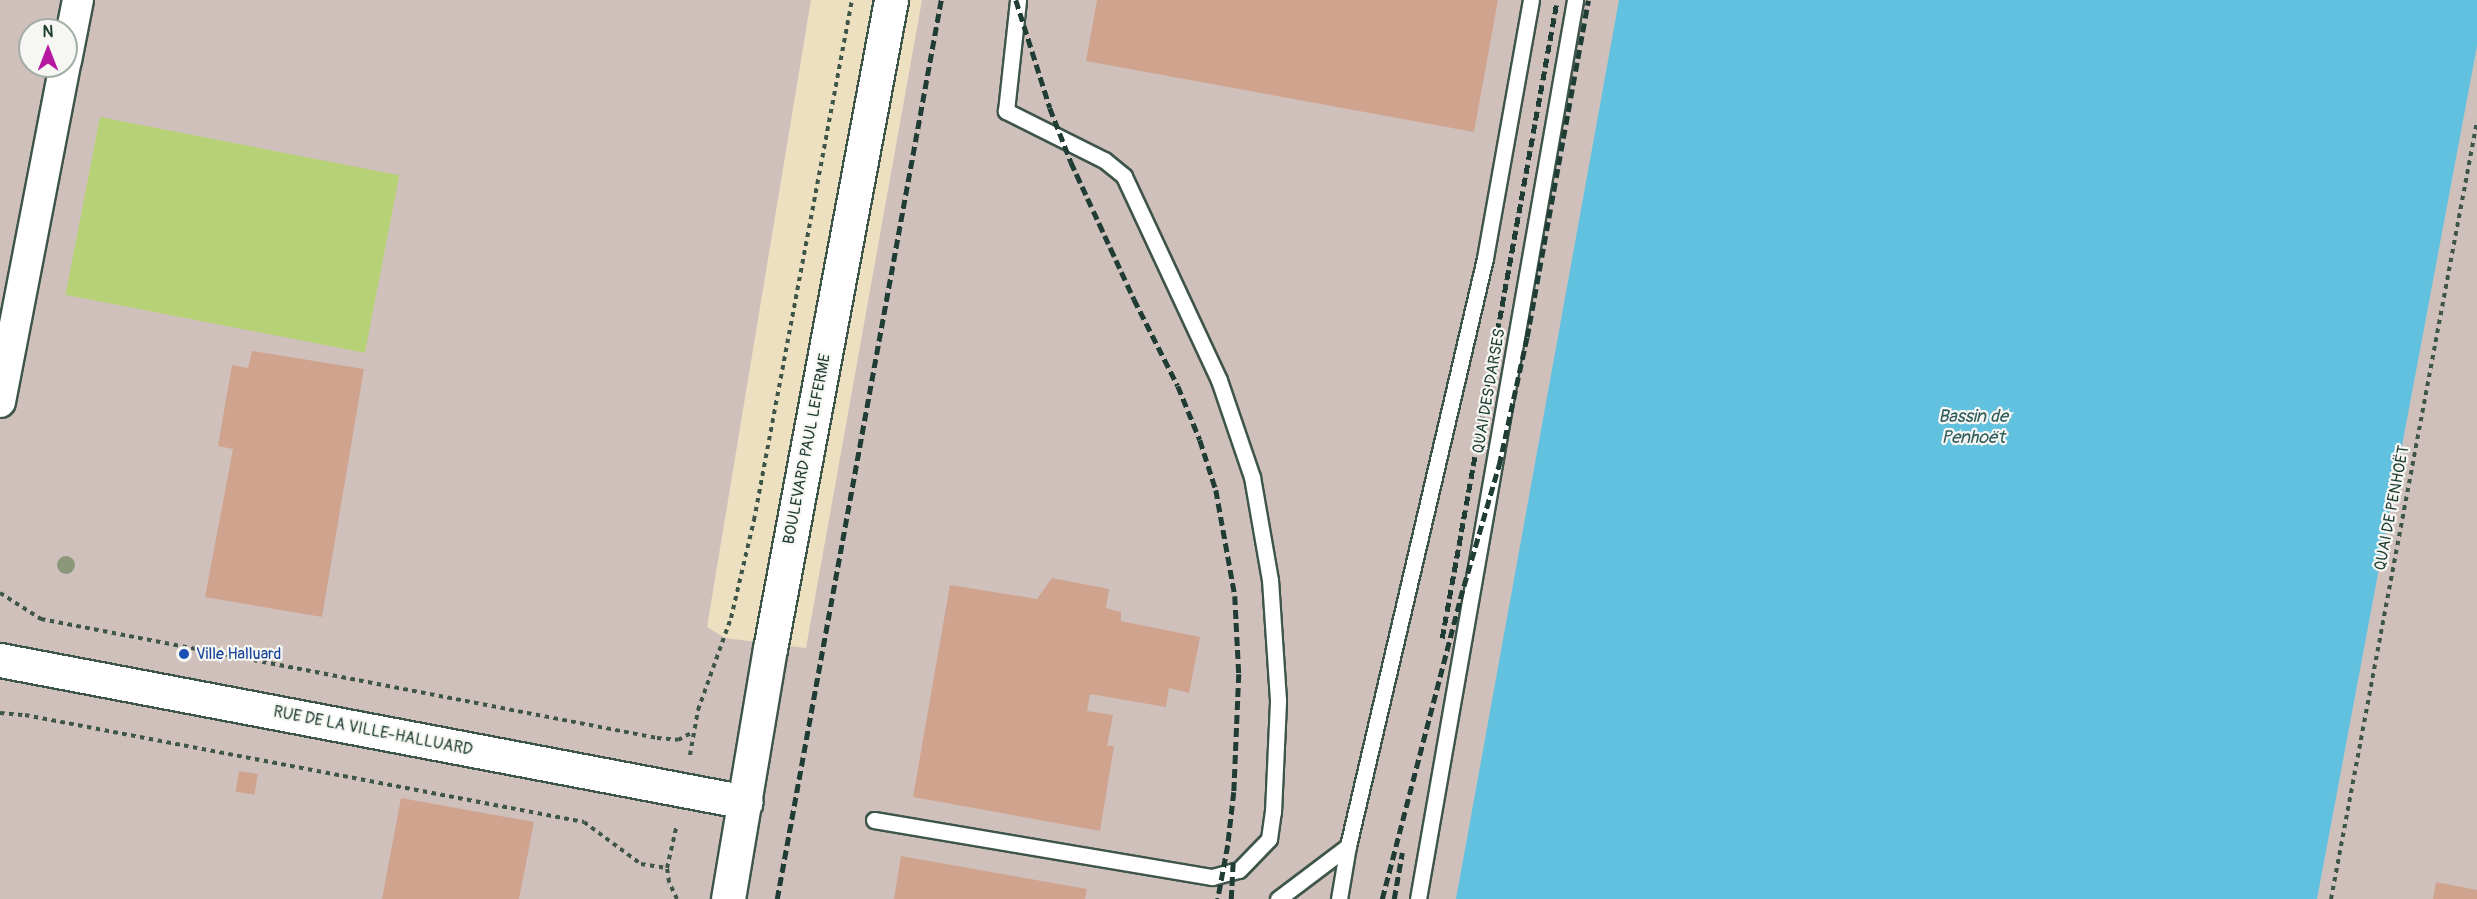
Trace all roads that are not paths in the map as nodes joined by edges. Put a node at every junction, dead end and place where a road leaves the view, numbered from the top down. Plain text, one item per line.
1 (78, 0) edge
2 (891, 0) edge
3 (1018, 0) edge
4 (1531, 0) edge
5 (1575, 0) edge
6 (74, 18) edge
7 (63, 78) edge
8 (0, 402) edge
9 (0, 660) edge
10 (746, 802) junction
11 (874, 820) dead end
12 (1348, 846) junction
13 (728, 899) edge
14 (1278, 899) edge
15 (1339, 899) edge
16 (1418, 899) edge

1 - 6 street
2 - 10 main road, BOULEVARD PAUL LEFERME
3 - 11 lane
4 - 12 lane
5 - 16 lane, QUAI DES DARSES
7 - 8 street
9 - 10 main road, RUE DE LA VILLE-HALLUARD
10 - 13 main road, BOULEVARD PAUL LEFERME
12 - 14 lane
12 - 15 lane

